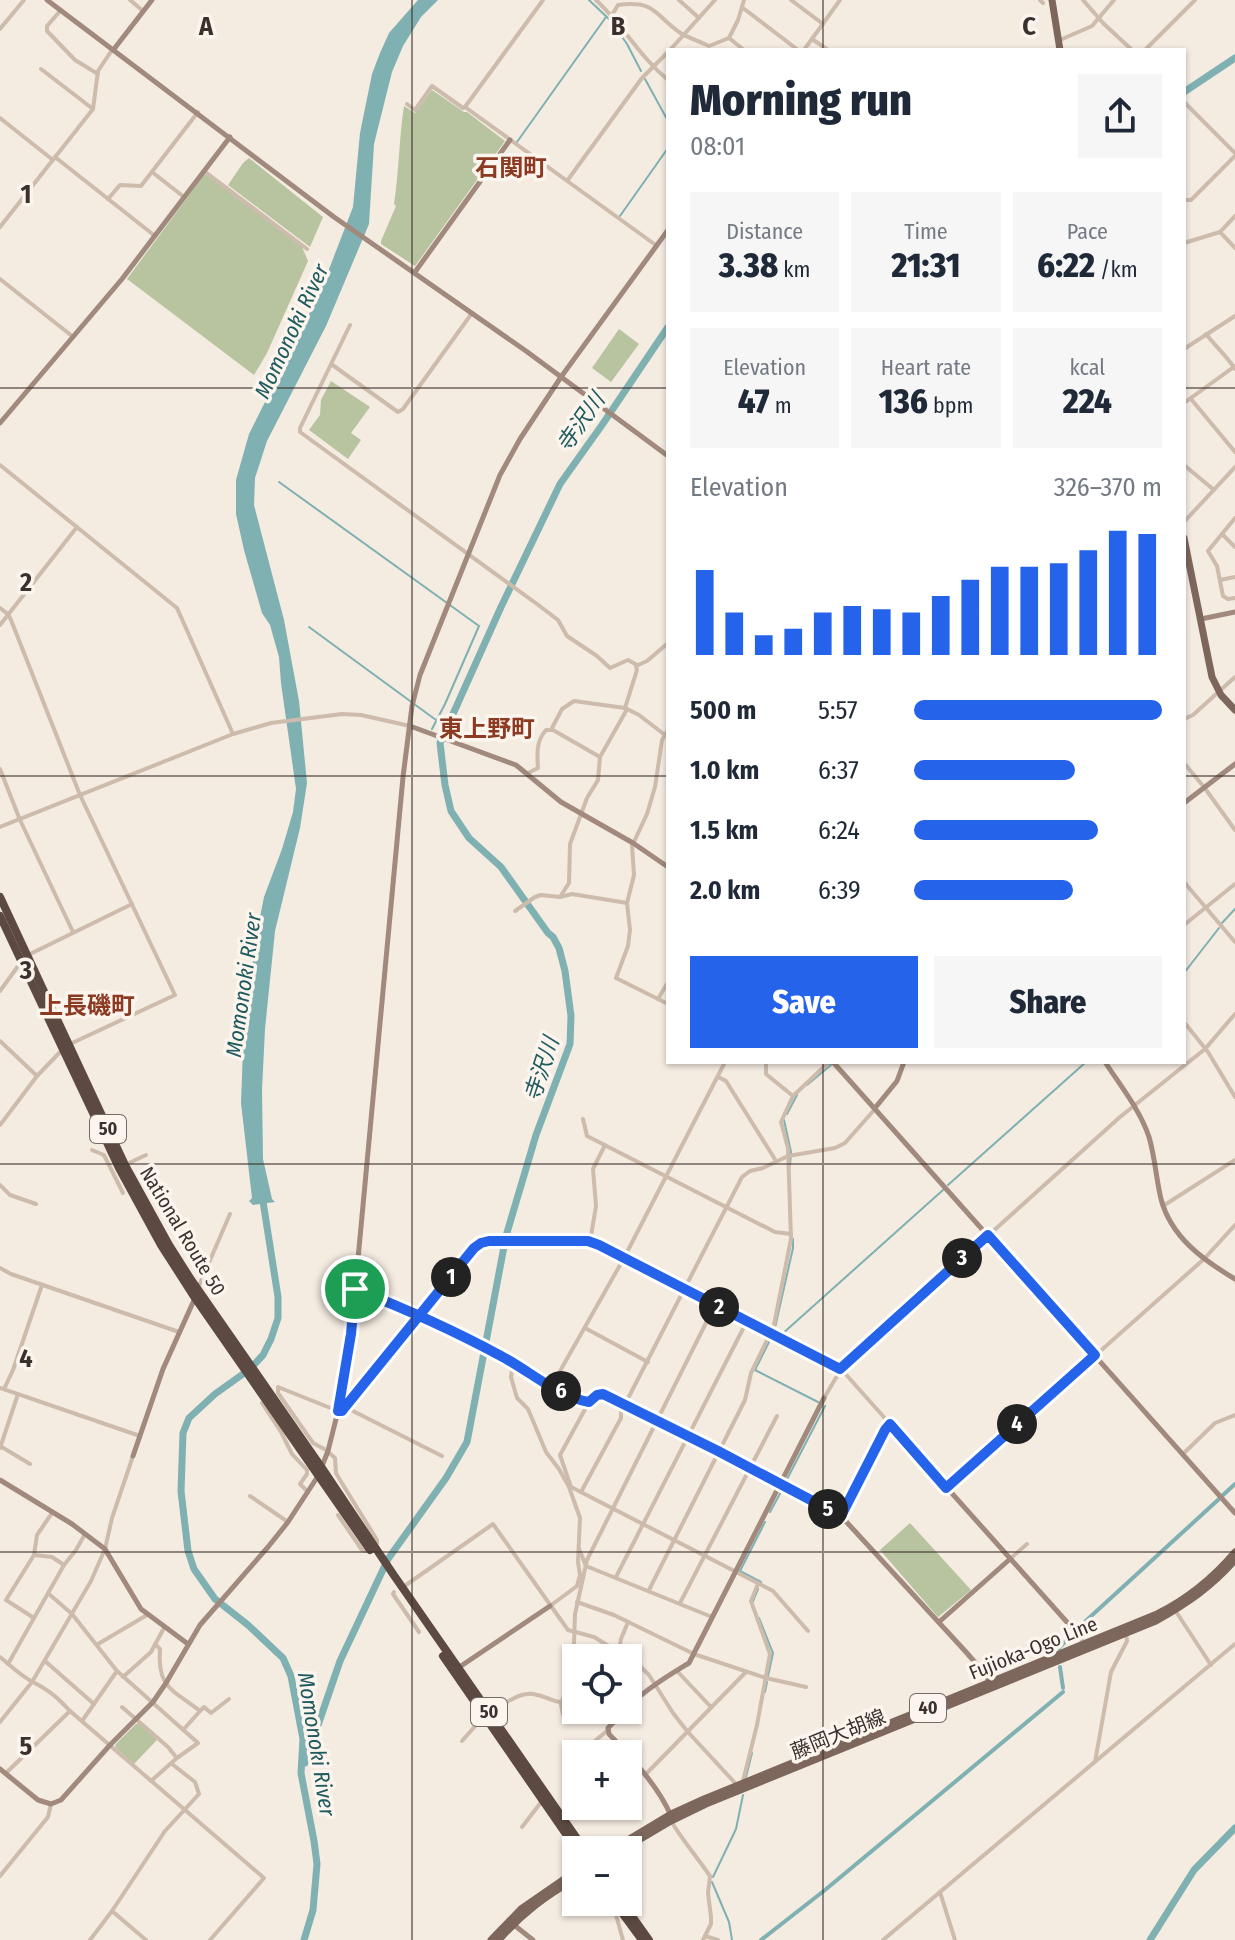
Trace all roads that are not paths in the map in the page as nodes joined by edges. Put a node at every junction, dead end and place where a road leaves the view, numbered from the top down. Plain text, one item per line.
1 (24, 0) edge
2 (47, 0) edge
3 (130, 0) edge
4 (152, 0) edge
5 (543, 0) edge
6 (596, 0) edge
7 (679, 0) edge
8 (715, 0) edge
9 (744, 0) edge
10 (791, 0) edge
11 (840, 0) edge
12 (1083, 0) edge
13 (1114, 0) edge
14 (1195, 0) edge
15 (644, 1) edge
16 (1045, 1) edge
17 (743, 8) junction
18 (61, 10) junction
19 (143, 11) junction
20 (612, 15) junction
21 (699, 18) junction
22 (1099, 19) junction
23 (823, 24) junction
24 (0, 29) edge
25 (684, 35) junction
26 (729, 38) junction
27 (812, 39) junction
28 (1059, 41) junction
29 (672, 48) edge
30 (742, 48) edge
31 (798, 48) edge
32 (803, 48) edge
33 (825, 48) edge
34 (1060, 48) edge
35 (1130, 48) edge
36 (1147, 48) edge
37 (114, 49) junction
38 (666, 54) edge
39 (652, 66) junction
40 (41, 69) dead end
41 (98, 74) junction
42 (666, 78) edge
43 (407, 104) dead end
44 (1186, 104) edge
45 (465, 107) junction
46 (93, 109) junction
47 (198, 112) junction
48 (0, 118) edge
49 (230, 137) junction
50 (510, 140) junction
51 (1235, 154) edge
52 (54, 159) junction
53 (204, 171) junction
54 (152, 172) junction
55 (567, 181) junction
56 (184, 197) junction
57 (108, 199) junction
58 (1186, 200) edge
59 (1235, 216) edge
60 (0, 227) edge
61 (1220, 232) junction
62 (666, 233) edge
63 (155, 236) junction
64 (1186, 242) edge
65 (657, 246) junction
66 (1235, 248) edge
67 (307, 249) dead end
68 (415, 272) junction
69 (0, 279) edge
70 (472, 313) junction
71 (1235, 316) edge
72 (350, 325) dead end
73 (1206, 334) junction
74 (72, 336) junction
75 (1186, 348) edge
76 (331, 364) junction
77 (1235, 368) edge
78 (561, 377) junction
79 (1191, 399) junction
80 (1186, 402) edge
81 (0, 423) edge
82 (1235, 452) edge
83 (666, 454) edge
84 (0, 465) edge
85 (1186, 467) edge
86 (1235, 467) edge
87 (1214, 490) junction
88 (1235, 518) edge
89 (1186, 520) edge
90 (77, 527) junction
91 (1222, 534) junction
92 (1235, 547) edge
93 (467, 554) junction
94 (1186, 555) edge
95 (1235, 577) edge
96 (1220, 580) junction
97 (1235, 598) edge
98 (0, 608) edge
99 (1235, 612) edge
100 (8, 614) junction
101 (1200, 619) junction
102 (0, 625) edge
103 (666, 645) edge
104 (637, 665) junction
105 (1235, 677) edge
106 (1218, 691) junction
107 (625, 708) junction
108 (1235, 710) edge
109 (1186, 718) edge
110 (410, 726) junction
111 (551, 730) junction
112 (666, 732) edge
113 (233, 734) junction
114 (600, 757) junction
115 (1235, 764) edge
116 (1186, 765) edge
117 (0, 769) edge
118 (526, 774) junction
119 (1204, 787) junction
120 (80, 795) junction
121 (1186, 801) edge
122 (581, 814) junction
123 (20, 820) junction
124 (0, 827) edge
125 (1235, 830) edge
126 (633, 843) junction
127 (666, 866) edge
128 (1186, 884) edge
129 (1235, 884) edge
130 (0, 897) edge
131 (560, 897) junction
132 (627, 903) junction
133 (132, 904) junction
134 (1206, 908) junction
135 (517, 910) dead end
136 (0, 916) edge
137 (1186, 923) edge
138 (73, 932) junction
139 (1235, 942) edge
140 (24, 958) junction
141 (666, 985) edge
142 (0, 991) edge
143 (658, 999) junction
144 (666, 1003) edge
145 (1235, 1014) edge
146 (1186, 1025) edge
147 (0, 1041) edge
148 (66, 1047) junction
149 (1205, 1049) junction
150 (724, 1064) edge
151 (766, 1064) edge
152 (829, 1064) edge
153 (833, 1064) edge
154 (903, 1064) edge
155 (1106, 1064) edge
156 (37, 1076) junction
157 (718, 1077) junction
158 (793, 1096) junction
159 (1235, 1097) edge
160 (1133, 1106) junction
161 (875, 1108) junction
162 (583, 1119) dead end
163 (1, 1123) edge
164 (605, 1145) junction
165 (92, 1150) dead end
166 (146, 1155) dead end
167 (788, 1156) junction
168 (1235, 1160) edge
169 (776, 1161) junction
170 (119, 1168) junction
171 (666, 1176) junction
172 (0, 1185) edge
173 (123, 1193) dead end
174 (36, 1204) dead end
175 (1163, 1206) junction
176 (727, 1207) junction
177 (230, 1214) dead end
178 (1235, 1225) edge
179 (791, 1234) junction
180 (988, 1235) junction
181 (590, 1242) junction
182 (624, 1258) junction
183 (1204, 1259) junction
184 (0, 1268) edge
185 (1235, 1279) edge
186 (42, 1285) junction
187 (355, 1289) junction
188 (685, 1289) junction
189 (196, 1293) junction
190 (715, 1305) junction
191 (420, 1315) junction
192 (747, 1321) junction
193 (585, 1328) junction
194 (179, 1332) junction
195 (771, 1334) junction
196 (1095, 1355) junction
197 (648, 1362) junction
198 (513, 1363) junction
199 (840, 1369) junction
200 (551, 1387) junction
201 (2, 1388) edge
202 (18, 1394) junction
203 (824, 1398) joint
204 (589, 1402) junction
205 (262, 1403) dead end
206 (625, 1404) junction
207 (345, 1407) junction
208 (338, 1411) junction
209 (1235, 1415) edge
210 (777, 1416) dead end
211 (657, 1421) junction
212 (890, 1424) junction
213 (140, 1436) junction
214 (688, 1436) junction
215 (0, 1447) edge
216 (328, 1451) junction
217 (718, 1451) junction
218 (1183, 1454) junction
219 (133, 1456) joint
220 (442, 1456) dead end
221 (30, 1464) dead end
222 (750, 1468) junction
223 (320, 1472) junction
224 (0, 1480) edge
225 (781, 1484) junction
226 (570, 1487) junction
227 (946, 1488) junction
228 (308, 1492) junction
229 (581, 1492) junction
230 (250, 1496) dead end
231 (614, 1507) junction
232 (52, 1513) junction
233 (1235, 1513) edge
234 (338, 1515) dead end
235 (841, 1516) junction
236 (288, 1522) junction
237 (644, 1523) junction
238 (85, 1534) junction
239 (674, 1539) junction
240 (377, 1543) dead end
241 (1027, 1544) dead end
242 (578, 1547) junction
243 (105, 1549) junction
244 (365, 1551) dead end
245 (1235, 1552) edge
246 (34, 1555) junction
247 (705, 1555) junction
248 (1010, 1559) junction
249 (1235, 1560) edge
250 (64, 1565) junction
251 (586, 1566) junction
252 (736, 1572) junction
253 (391, 1577) junction
254 (616, 1577) junction
255 (758, 1584) junction
256 (406, 1585) dead end
257 (649, 1590) junction
258 (394, 1592) dead end
259 (49, 1594) junction
260 (577, 1602) junction
261 (680, 1603) junction
262 (550, 1606) junction
263 (1175, 1610) junction
264 (72, 1614) junction
265 (147, 1615) junction
266 (712, 1617) junction
267 (34, 1618) junction
268 (628, 1622) junction
269 (939, 1622) junction
270 (164, 1628) junction
271 (575, 1631) junction
272 (808, 1631) dead end
273 (1075, 1631) joint
274 (419, 1632) dead end
275 (1126, 1634) junction
276 (155, 1644) junction
277 (188, 1644) junction
278 (606, 1644) edge
279 (620, 1644) edge
280 (1085, 1644) junction
281 (1235, 1644) edge
282 (97, 1645) junction
283 (694, 1654) junction
284 (0, 1657) edge
285 (45, 1661) junction
286 (8, 1664) junction
287 (1211, 1665) junction
288 (458, 1669) junction
289 (642, 1669) edge
290 (117, 1671) junction
291 (677, 1671) junction
292 (746, 1672) junction
293 (123, 1677) junction
294 (766, 1678) junction
295 (32, 1682) junction
296 (166, 1683) junction
297 (655, 1684) junction
298 (991, 1686) junction
299 (806, 1687) dead end
300 (642, 1693) edge
301 (229, 1699) dead end
302 (153, 1702) junction
303 (94, 1704) junction
304 (561, 1704) junction
305 (122, 1707) dead end
306 (711, 1707) junction
307 (562, 1710) edge
308 (70, 1711) junction
309 (200, 1711) junction
310 (487, 1714) junction
311 (136, 1719) junction
312 (82, 1721) junction
313 (0, 1722) edge
314 (611, 1724) edge
315 (184, 1729) junction
316 (608, 1730) junction
317 (687, 1731) junction
318 (596, 1740) edge
319 (462, 1741) dead end
320 (110, 1745) junction
321 (177, 1758) junction
322 (1095, 1762) junction
323 (171, 1763) junction
324 (0, 1769) edge
325 (6, 1774) junction
326 (645, 1775) junction
327 (151, 1781) junction
328 (740, 1785) junction
329 (543, 1801) junction
330 (51, 1804) junction
331 (185, 1809) junction
332 (671, 1818) junction
333 (522, 1827) dead end
334 (567, 1836) edge
335 (575, 1836) edge
336 (637, 1836) edge
337 (642, 1837) edge
338 (0, 1876) edge
339 (562, 1880) edge
340 (562, 1887) edge
341 (940, 1892) junction
342 (112, 1911) junction
343 (616, 1916) edge
344 (624, 1916) edge
345 (632, 1916) edge
346 (513, 1924) junction
347 (704, 1938) edge
348 (90, 1940) edge
349 (146, 1940) edge
350 (210, 1940) edge
351 (491, 1940) edge
352 (499, 1940) edge
353 (533, 1940) edge
354 (623, 1940) edge
355 (642, 1940) edge
356 (649, 1940) edge
357 (718, 1940) edge
358 (883, 1940) edge
359 (955, 1940) edge

1 - 24 street
2 - 18 street
3 - 19 street
4 - 19 street
5 - 45 street
6 - 20 street
7 - 21 street
8 - 21 street
9 - 17 street
10 - 23 street
11 - 23 street
12 - 22 street
13 - 22 street
14 - 36 street
15 - 20 street
15 - 25 street
16 - 28 main road
17 - 26 street
17 - 31 street
18 - 37 street
18 - 41 street
19 - 37 street
20 - 39 street
21 - 25 street
22 - 28 street
22 - 35 street
23 - 27 street
25 - 26 street
25 - 29 street
26 - 30 street
27 - 32 street
27 - 33 street
28 - 34 main road
37 - 41 street
37 - 47 street
38 - 39 street
39 - 42 street
39 - 55 street
40 - 46 street
41 - 46 street
43 - 45 street
44 - 51 street
45 - 50 street
46 - 52 street
47 - 49 street
47 - 54 street
48 - 52 street
49 - 53 street
49 - 68 street
50 - 55 street
50 - 68 street
51 - 58 street
52 - 57 street
52 - 60 street
53 - 56 street
53 - 67 street
54 - 56 street
54 - 57 street
55 - 65 street
56 - 63 street
57 - 63 street
59 - 61 street
61 - 64 street
61 - 66 street
62 - 65 street
63 - 74 street
65 - 78 street
68 - 70 street
69 - 74 street
70 - 76 street
70 - 78 street
71 - 73 street
72 - 76 street
73 - 75 street
73 - 77 street
74 - 81 street
76 - 93 street
77 - 79 street
78 - 83 street
78 - 93 street
79 - 80 street
79 - 82 street
84 - 90 street
85 - 87 street
86 - 87 street
87 - 89 street
88 - 91 street
90 - 100 street
90 - 113 street
91 - 92 street
91 - 96 street
93 - 104 street
93 - 110 street
94 - 101 main road
95 - 96 street
96 - 97 street
98 - 100 street
99 - 101 street
100 - 102 street
100 - 120 street
101 - 106 main road
103 - 104 street
104 - 107 street
105 - 106 street
106 - 108 main road
106 - 109 street
107 - 111 street
107 - 112 street
107 - 114 street
110 - 113 street
110 - 118 street
110 - 187 street
111 - 114 street
111 - 118 street
112 - 126 street
113 - 120 street
114 - 122 street
115 - 119 street
116 - 119 street
117 - 123 street
118 - 122 street
119 - 121 street
119 - 125 street
120 - 123 street
120 - 133 street
122 - 126 street
122 - 131 street
123 - 124 street
123 - 138 street
126 - 127 street
126 - 132 street
128 - 134 street
129 - 134 street
130 - 140 highway, National Route 50 / 50
131 - 132 street
131 - 135 street
132 - 143 street
133 - 138 street
133 - 148 street
134 - 137 street
134 - 139 street
136 - 140 highway, National Route 50 / 50
138 - 140 street
140 - 142 street
140 - 148 highway, National Route 50 / 50
141 - 143 street
143 - 144 street
145 - 149 street
146 - 149 street
147 - 156 street
148 - 156 street
148 - 170 highway, National Route 50 / 50
149 - 159 street
149 - 160 street
150 - 157 street
151 - 158 street
152 - 158 street
153 - 161 street
154 - 161 street
155 - 160 street
156 - 163 street
157 - 169 street
157 - 171 street
158 - 167 street
160 - 175 street
160 - 180 street
161 - 167 street
161 - 180 street
162 - 164 street
164 - 171 street
164 - 181 street
165 - 170 street
166 - 170 street
167 - 169 street
167 - 179 street
168 - 175 street
169 - 176 street
170 - 173 street
170 - 189 highway, National Route 50 / 50
171 - 176 street
171 - 182 street
172 - 174 street
175 - 183 street
176 - 179 street
176 - 188 street
177 - 189 street
178 - 183 street
179 - 195 street
180 - 196 street
180 - 199 street
181 - 182 street
181 - 191 street
182 - 188 street
182 - 193 street
183 - 185 street
183 - 196 street
184 - 186 street
186 - 194 street
186 - 201 street
187 - 191 street
187 - 208 street
188 - 190 street
188 - 197 street
189 - 194 street
189 - 223 highway, National Route 50 / 50
190 - 192 street
190 - 211 street
191 - 198 street
191 - 207 street
192 - 195 street
192 - 214 street
193 - 197 street
193 - 200 street
194 - 213 street
195 - 199 street
195 - 217 street
196 - 218 street
196 - 227 street
197 - 206 street
198 - 200 street
198 - 226 street
199 - 203 street
199 - 212 street
200 - 204 street
201 - 202 street
202 - 213 street
202 - 215 street
203 - 225 street
204 - 206 street
204 - 226 street
205 - 228 street
206 - 211 street
206 - 229 street
207 - 208 street
207 - 220 street
208 - 216 street
208 - 216 street
209 - 218 street
210 - 222 street
211 - 214 street
211 - 231 street
212 - 227 street
212 - 235 street
213 - 219 street
214 - 217 street
214 - 237 street
215 - 221 street
216 - 223 street
216 - 240 street
217 - 222 street
217 - 239 street
218 - 233 street
219 - 243 street
222 - 225 street
222 - 247 street
223 - 228 street
223 - 253 highway, National Route 50 / 50
224 - 232 street
225 - 235 street
225 - 252 street
226 - 229 street
226 - 242 street
227 - 248 street
228 - 236 street
229 - 231 street
230 - 236 street
231 - 237 street
231 - 251 street
232 - 238 street
232 - 246 street
234 - 244 street
235 - 269 street
236 - 277 street
237 - 239 street
237 - 254 street
238 - 243 street
238 - 250 street
239 - 247 street
239 - 257 street
241 - 248 street
242 - 251 street
242 - 262 street
243 - 264 street
243 - 265 street
245 - 280 main road, Fujioka-Ogo Line / 40
246 - 250 street
246 - 267 street
247 - 252 street
247 - 261 street
248 - 269 street
248 - 273 street
249 - 263 main road, 藤岡大胡線 / 40
250 - 259 street
251 - 254 street
251 - 260 street
252 - 255 street
252 - 266 street
253 - 288 highway, 50
253 - 310 highway, 50
254 - 257 street
255 - 272 street
255 - 294 street
256 - 262 street
257 - 261 street
258 - 274 street
259 - 264 street
259 - 267 street
260 - 268 street
260 - 271 street
261 - 266 street
262 - 271 street
262 - 288 street
263 - 275 main road, 藤岡大胡線 / 40
263 - 287 street
264 - 282 street
264 - 285 street
265 - 270 street
265 - 282 street
266 - 283 street
267 - 286 street
268 - 279 street
268 - 283 street
269 - 298 street
270 - 276 street
270 - 277 street
271 - 278 street
271 - 304 street
273 - 280 street
275 - 298 main road, 藤岡大胡線 / 40
275 - 322 street
276 - 293 street
276 - 296 street
277 - 296 street
280 - 298 main road, Fujioka-Ogo Line / 40
281 - 287 street
282 - 290 street
283 - 291 street
283 - 292 street
284 - 286 street
285 - 295 street
285 - 303 street
286 - 295 street
287 - 322 street
288 - 310 highway, 50
289 - 297 street
290 - 293 street
290 - 303 street
291 - 297 street
291 - 306 street
292 - 294 street
292 - 306 street
293 - 302 street
294 - 299 street
294 - 328 street
295 - 308 street
295 - 313 street
296 - 302 street
296 - 309 street
297 - 300 street
297 - 317 street
298 - 328 main road, Fujioka-Ogo Line / 40
298 - 332 main road, 藤岡大胡線 / 40
301 - 309 street
302 - 311 street
302 - 315 street
303 - 312 street
304 - 307 street
304 - 310 street
305 - 311 street
306 - 317 street
308 - 312 street
308 - 325 street
309 - 315 street
310 - 319 street
310 - 329 highway, 50
310 - 335 highway, 50
311 - 320 street
311 - 321 street
312 - 320 street
314 - 316 street
315 - 321 street
316 - 318 street
316 - 326 street
317 - 326 street
317 - 328 street
320 - 327 street
320 - 330 street
321 - 323 street
322 - 341 street
323 - 327 street
323 - 331 street
324 - 325 street
325 - 330 street
326 - 332 street
327 - 331 street
328 - 332 main road, Fujioka-Ogo Line / 40
329 - 333 street
329 - 334 highway, 50
330 - 338 street
331 - 342 street
331 - 350 street
332 - 336 main road, Fujioka-Ogo Line / 40
332 - 337 main road, 藤岡大胡線 / 40
332 - 347 street
339 - 351 main road
340 - 346 main road
341 - 358 street
341 - 359 street
342 - 348 street
342 - 349 street
343 - 354 street
344 - 355 highway
345 - 356 highway
346 - 352 main road
346 - 353 street
347 - 357 street

